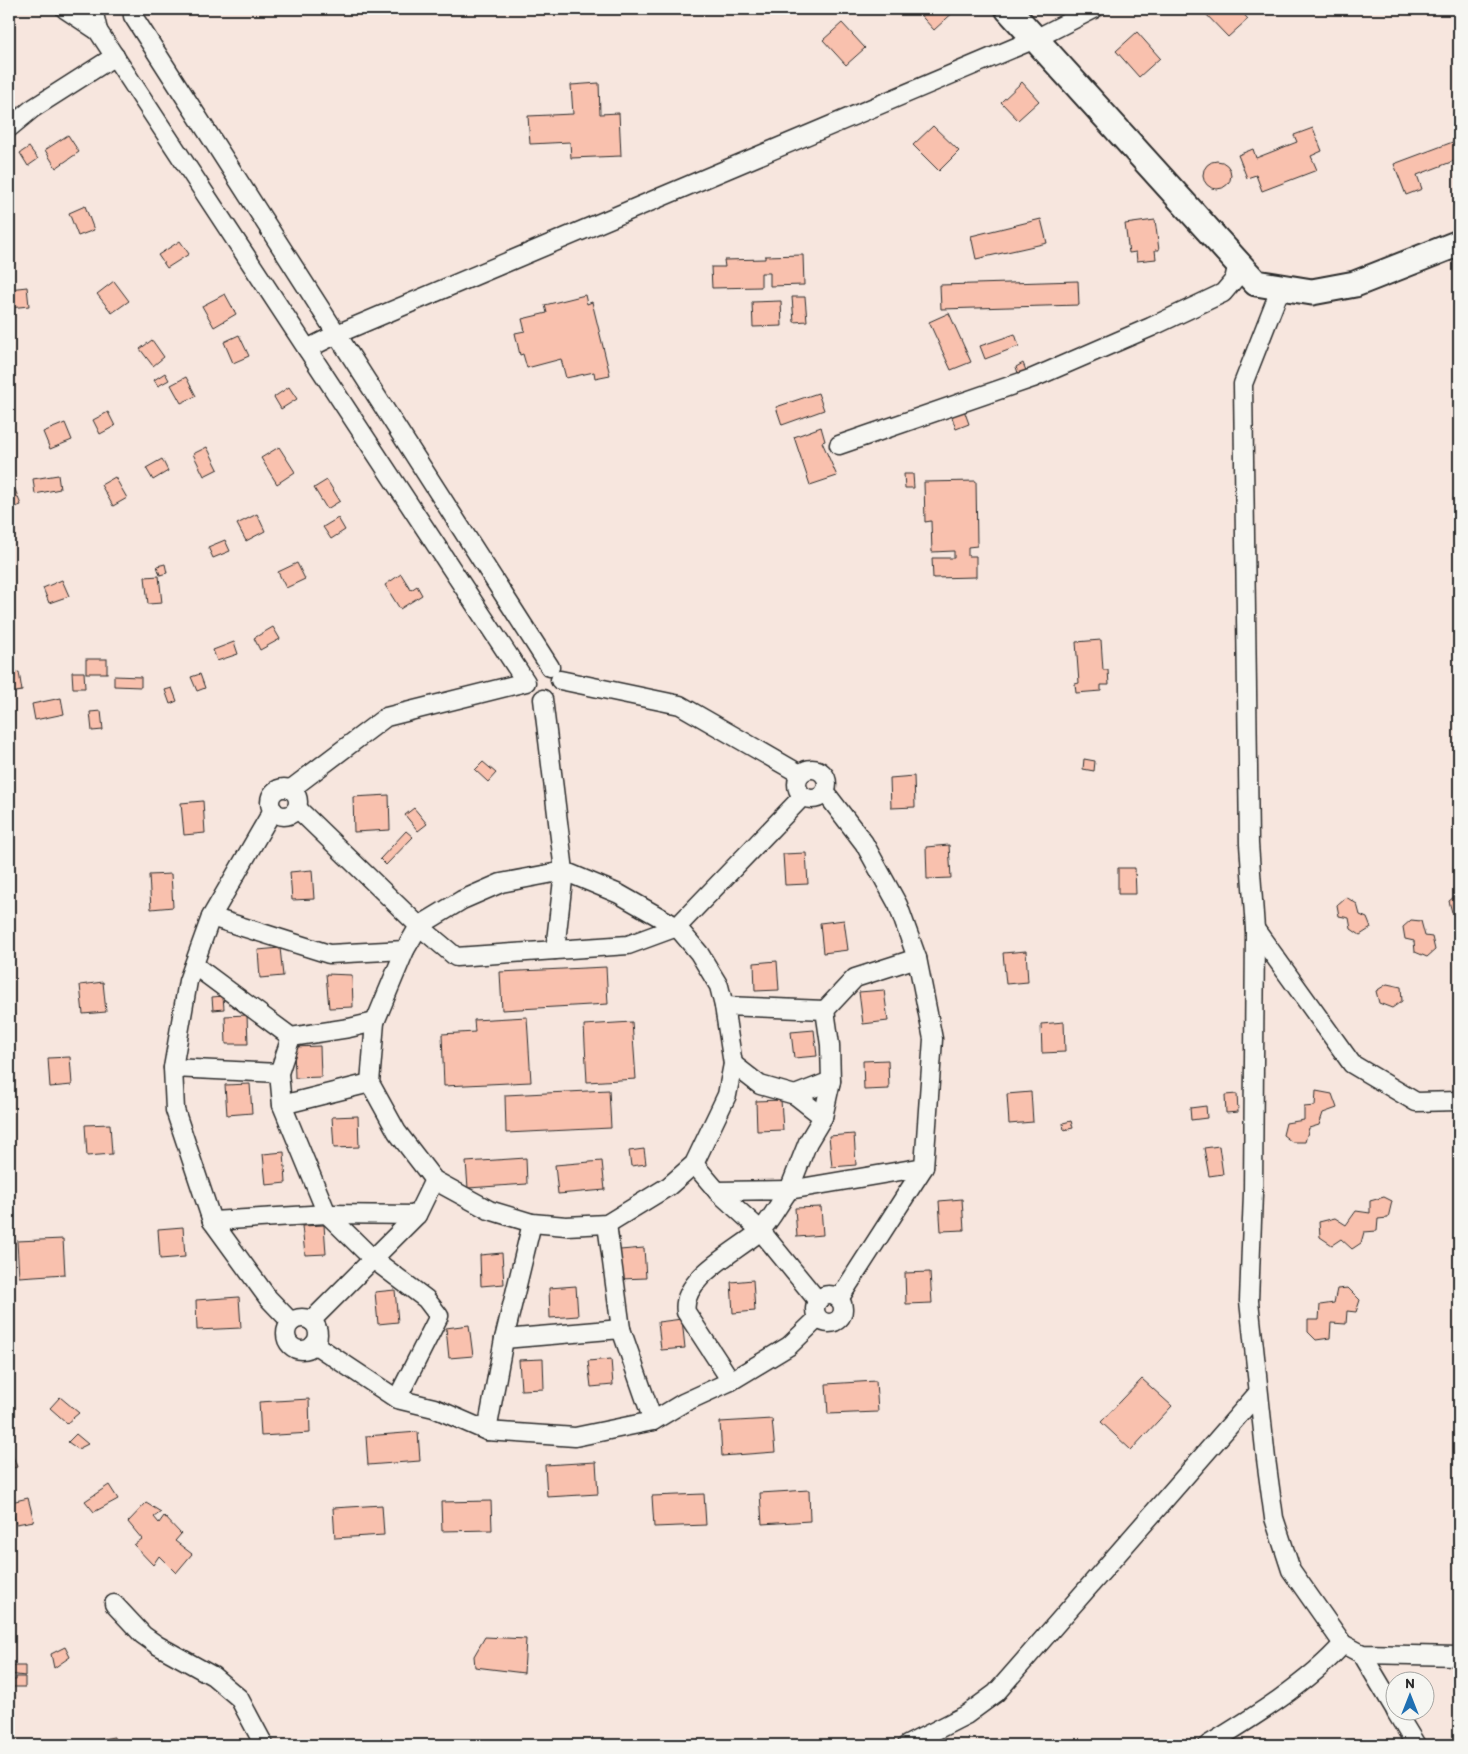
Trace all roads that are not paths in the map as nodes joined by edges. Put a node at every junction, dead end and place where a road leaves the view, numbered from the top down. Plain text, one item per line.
1 (65, 9) edge
2 (93, 9) edge
3 (1008, 9) edge
4 (1094, 9) edge
5 (130, 11) edge
6 (98, 31) junction
7 (1035, 39) junction
8 (114, 56) junction
9 (32, 108) junction
10 (9, 111) edge
11 (9, 128) edge
12 (1459, 243) edge
13 (1238, 263) junction
14 (1281, 287) junction
15 (337, 334) junction
16 (307, 349) junction
17 (839, 445) dead end
18 (555, 673) junction
19 (526, 682) junction
20 (543, 699) junction
21 (800, 774) junction
22 (291, 789) junction
23 (825, 792) junction
24 (803, 796) junction
25 (297, 808) junction
26 (273, 810) junction
27 (564, 871) junction
28 (211, 917) junction
29 (419, 926) junction
30 (677, 927) junction
31 (1255, 929) junction
32 (405, 950) junction
33 (556, 950) junction
34 (917, 958) junction
35 (194, 965) junction
36 (724, 1006) junction
37 (825, 1010) junction
38 (375, 1022) junction
39 (291, 1037) junction
40 (733, 1064) junction
41 (173, 1068) junction
42 (279, 1073) junction
43 (831, 1080) junction
44 (370, 1083) junction
45 (795, 1095) junction
46 (1459, 1101) edge
47 (282, 1104) junction
48 (823, 1117) junction
49 (694, 1164) junction
50 (924, 1167) junction
51 (434, 1180) junction
52 (788, 1190) junction
53 (717, 1191) junction
54 (327, 1214) junction
55 (417, 1215) junction
56 (212, 1221) junction
57 (532, 1223) junction
58 (607, 1224) junction
59 (760, 1230) junction
60 (373, 1258) junction
61 (839, 1299) junction
62 (818, 1301) junction
63 (818, 1318) junction
64 (311, 1321) junction
65 (291, 1322) junction
66 (621, 1329) junction
67 (504, 1339) junction
68 (314, 1344) junction
69 (731, 1381) junction
70 (1258, 1393) junction
71 (397, 1399) junction
72 (653, 1421) junction
73 (487, 1431) junction
74 (114, 1604) dead end
75 (1342, 1644) junction
76 (1362, 1654) junction
77 (1459, 1656) edge
78 (1386, 1694) edge
79 (1402, 1722) edge
80 (264, 1745) edge
81 (907, 1745) edge
82 (1208, 1745) edge
83 (1416, 1745) edge

1 - 6 street
2 - 6 street
3 - 7 street
4 - 7 street
5 - 15 street
6 - 8 street
7 - 13 street
7 - 15 street
8 - 9 street
8 - 16 street
9 - 10 street
9 - 11 street
12 - 14 street
13 - 14 street
13 - 17 street
14 - 31 street
15 - 16 street
15 - 18 street
16 - 19 street
18 - 19 street
18 - 20 street
18 - 21 street
19 - 20 street
19 - 22 street
20 - 27 street
21 - 23 street
21 - 24 street
22 - 25 street
22 - 26 street
23 - 24 street
23 - 34 street
24 - 30 street
25 - 26 street
25 - 29 street
26 - 28 street
27 - 29 street
27 - 30 street
27 - 33 street
28 - 32 street
28 - 35 street
29 - 32 street
29 - 33 street
30 - 33 street
30 - 36 street
31 - 46 street
31 - 70 street
32 - 38 street
34 - 37 street
34 - 50 street
35 - 39 street
35 - 41 street
36 - 37 street
36 - 40 street
37 - 43 street
38 - 39 street
38 - 44 street
39 - 42 street
40 - 45 street
40 - 49 street
41 - 42 street
41 - 56 street
42 - 47 street
43 - 45 street
43 - 48 street
44 - 47 street
44 - 51 street
45 - 48 street
47 - 54 street
48 - 52 street
49 - 53 street
49 - 58 street
50 - 52 street
50 - 61 street
51 - 55 street
51 - 57 street
52 - 53 street
52 - 59 street
53 - 59 street
54 - 55 street
54 - 56 street
54 - 60 street
55 - 60 street
56 - 65 street
57 - 58 street
57 - 67 street
58 - 66 street
59 - 62 street
59 - 69 street
60 - 64 street
60 - 71 street
61 - 62 street
61 - 63 street
62 - 63 street
63 - 69 street
64 - 65 street
64 - 68 street
65 - 68 street
66 - 67 street
66 - 72 street
67 - 73 street
68 - 71 street
69 - 72 street
70 - 75 street
70 - 81 street
71 - 73 street
72 - 73 street
74 - 80 street
75 - 76 street
75 - 82 street
76 - 77 street
76 - 78 street
79 - 83 street

